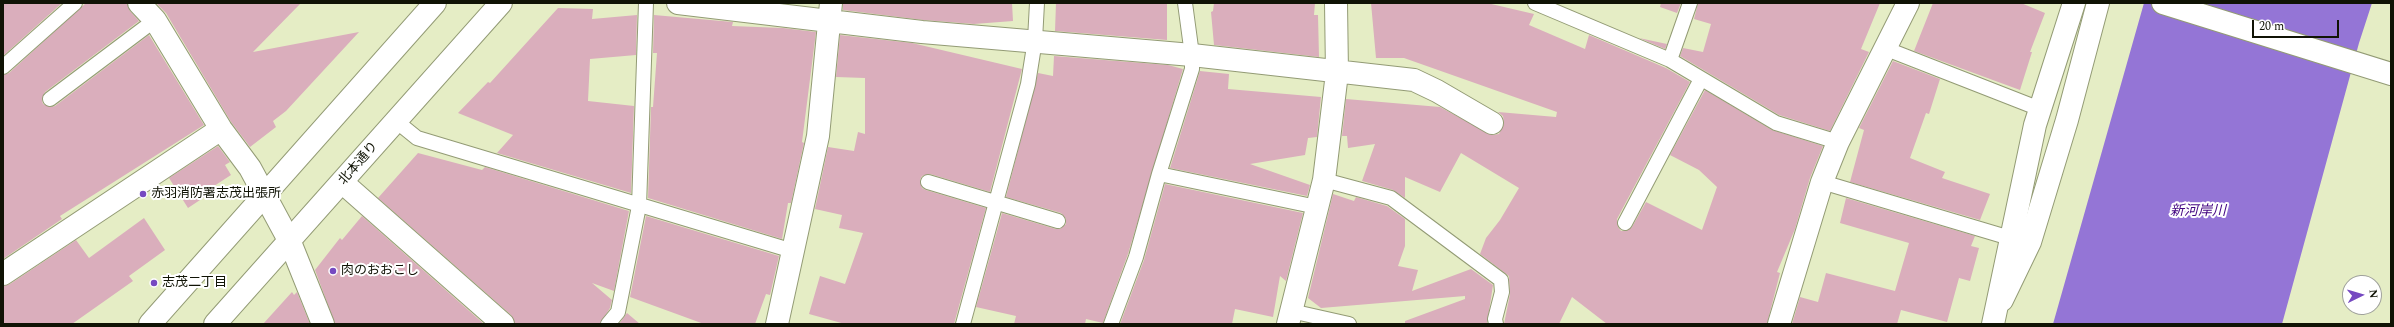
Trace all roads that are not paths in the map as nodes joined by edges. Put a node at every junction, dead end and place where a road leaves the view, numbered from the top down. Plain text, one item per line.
1 (75, 3) edge
2 (139, 3) edge
3 (435, 3) edge
4 (501, 3) edge
5 (646, 3) edge
6 (678, 3) edge
7 (1037, 3) edge
8 (1185, 3) edge
9 (1336, 3) edge
10 (1535, 3) edge
11 (1690, 3) edge
12 (1908, 3) edge
13 (2074, 3) edge
14 (2098, 3) edge
15 (2163, 3) edge
16 (830, 11) edge
17 (155, 20) junction
18 (1035, 40) junction
19 (1884, 48) junction
20 (1192, 55) junction
21 (1670, 60) junction
22 (3, 67) edge
23 (1337, 73) junction
24 (2391, 74) edge
25 (1701, 79) junction
26 (50, 98) dead end
27 (2040, 109) junction
28 (396, 121) junction
29 (1492, 123) dead end
30 (221, 129) junction
31 (1838, 142) junction
32 (1159, 174) junction
33 (1324, 180) junction
34 (928, 182) dead end
35 (1822, 182) junction
36 (343, 183) junction
37 (264, 194) junction
38 (995, 202) junction
39 (639, 206) junction
40 (1317, 207) junction
41 (1058, 221) dead end
42 (1625, 222) dead end
43 (2010, 238) junction
44 (290, 242) junction
45 (793, 251) junction
46 (3, 274) edge
47 (1289, 317) edge
48 (1995, 317) edge
49 (150, 324) edge
50 (215, 324) edge
51 (322, 324) edge
52 (503, 324) edge
53 (608, 324) edge
54 (777, 324) edge
55 (963, 324) edge
56 (1111, 324) edge
57 (1349, 324) edge
58 (1496, 324) edge
59 (1779, 324) edge

1 - 22 lane
2 - 17 main road
3 - 37 main road
4 - 28 main road, 北本通り
5 - 39 lane
6 - 16 main road
7 - 18 lane
8 - 20 lane
9 - 23 main road
10 - 21 lane
11 - 21 lane
12 - 19 main road
13 - 27 main road
14 - 48 main road
15 - 24 main road
16 - 18 main road
16 - 45 main road
17 - 26 lane
17 - 30 main road
18 - 20 main road
18 - 38 lane
19 - 27 lane
19 - 31 main road
20 - 23 main road
20 - 32 lane
21 - 25 lane
23 - 29 main road
23 - 33 main road
25 - 31 lane
25 - 42 lane
27 - 43 main road
28 - 36 main road, 北本通り
28 - 39 lane
30 - 37 main road
30 - 46 main road
31 - 35 main road
32 - 40 lane
32 - 56 lane
33 - 40 main road
33 - 58 lane
34 - 38 lane
35 - 43 lane
35 - 59 main road
36 - 44 main road, 北本通り
36 - 52 main road
37 - 44 main road
37 - 49 main road
38 - 41 lane
38 - 55 lane
39 - 45 lane
39 - 53 lane
40 - 47 main road
43 - 48 main road
44 - 50 main road, 北本通り
44 - 51 main road
45 - 54 main road
47 - 57 lane

